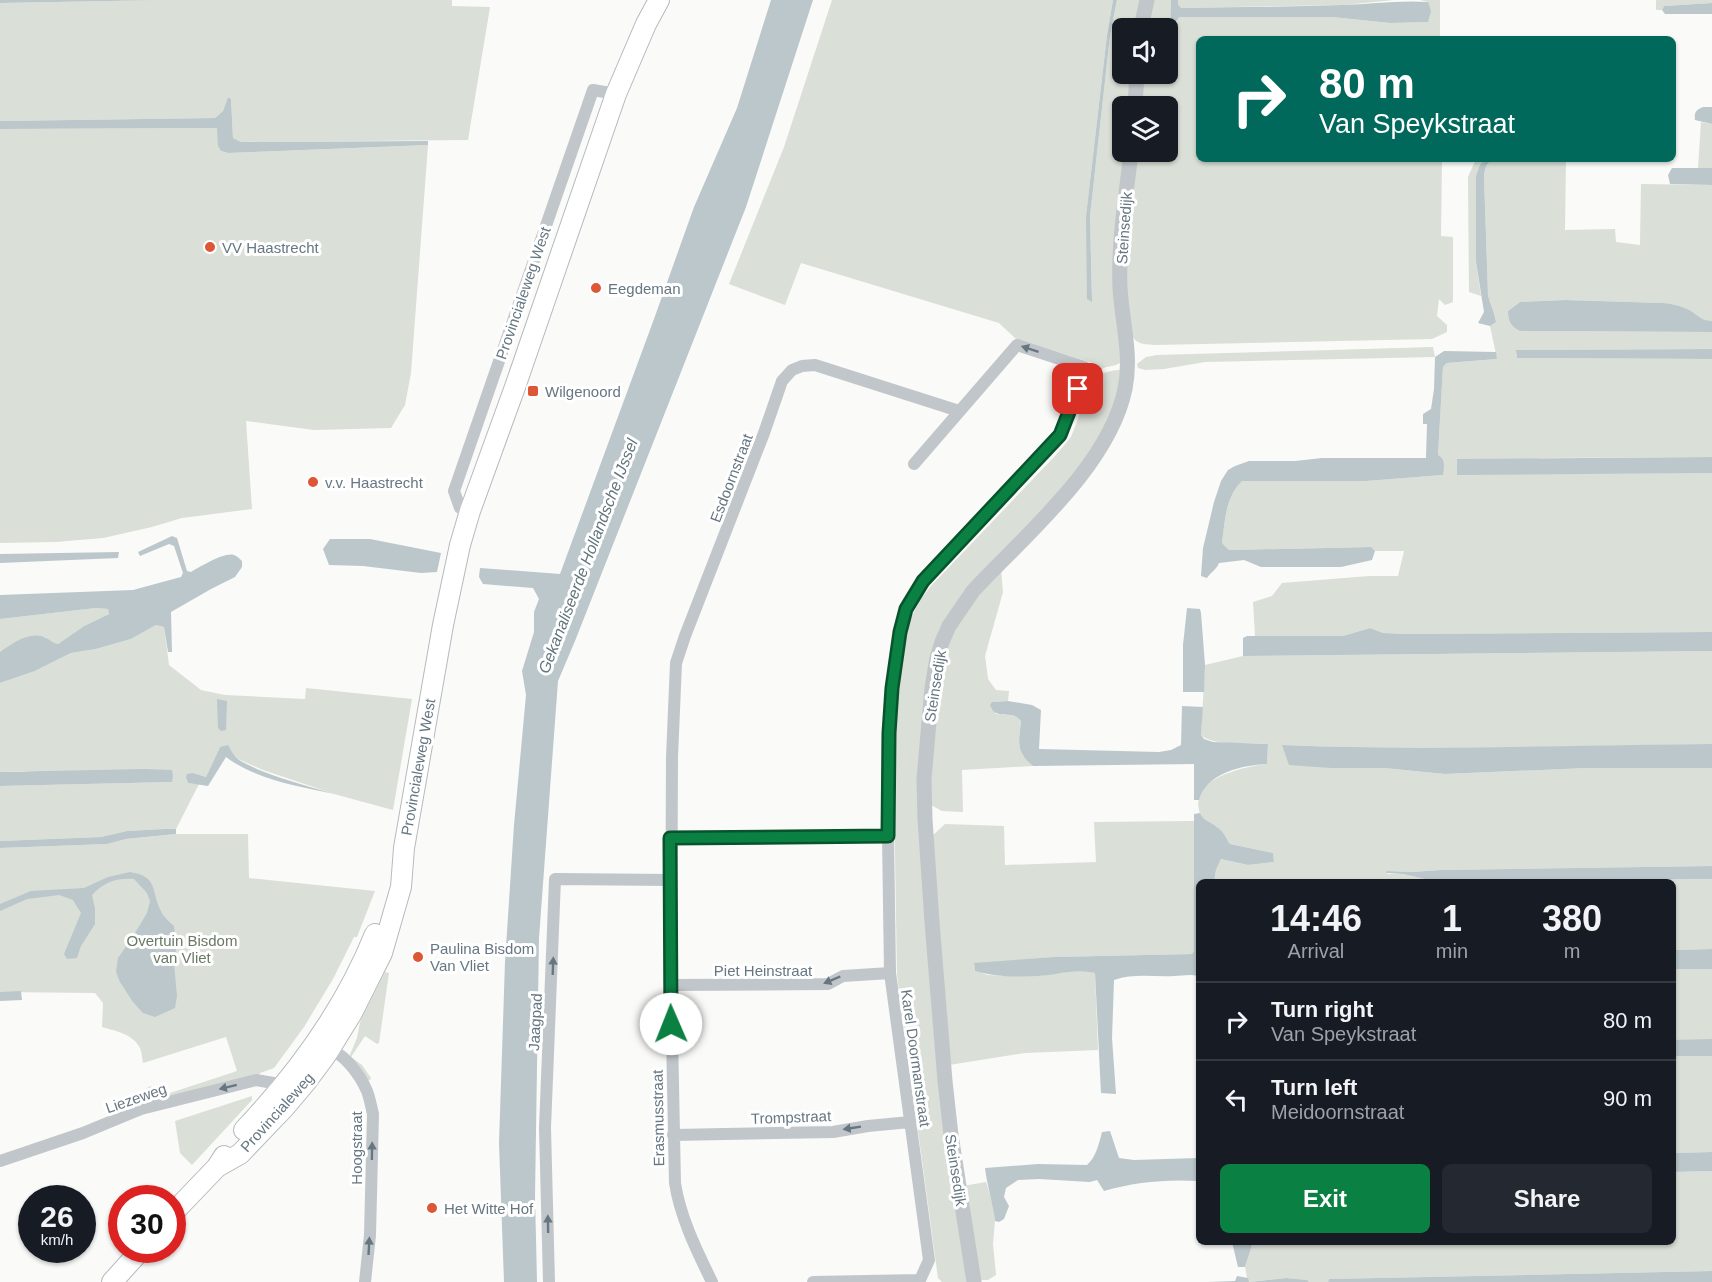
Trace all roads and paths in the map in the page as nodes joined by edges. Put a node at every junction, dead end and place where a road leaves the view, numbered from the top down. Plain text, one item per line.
1 (659, 0) edge
2 (1147, 0) edge
3 (1143, 18) edge
4 (1130, 162) edge
5 (959, 411) junction
6 (914, 464) dead end
7 (888, 836) junction
8 (670, 838) junction
9 (670, 880) junction
10 (890, 973) junction
11 (671, 986) junction
12 (320, 1051) junction
13 (285, 1084) junction
14 (910, 1122) junction
15 (673, 1135) junction
16 (0, 1161) edge
17 (217, 1167) junction
18 (186, 1199) edge
19 (129, 1263) edge
20 (112, 1282) edge
21 (365, 1282) edge
22 (549, 1282) edge
23 (712, 1282) edge
24 (813, 1282) edge
25 (974, 1282) edge

1 - 12 main road, Provincialeweg West
2 - 3 street
4 - 25 street, Steinsedijk
5 - 6 street
7 -> 5 street, Karel Doormanstraat
5 - 8 street, Esdoornstraat
7 - 8 street
7 - 10 street, Karel Doormanstraat
8 - 9 street, Erasmusstraat
9 - 11 street, Erasmusstraat
22 -> 9 street, Jaagpad
10 -> 11 street, Piet Heinstraat
10 - 14 street, Karel Doormanstraat
11 - 15 street, Erasmusstraat
12 - 13 main road, Provincialeweg
12 - 17 main road, Provincialeweg
21 -> 12 street, Hoogstraat
13 -> 16 street, Liezeweg
13 - 17 main road, Provincialeweg
14 -> 15 street, Trompstraat
14 - 24 street, Karel Doormanstraat
15 - 23 street, Erasmusstraat
17 - 18 main road, Provincialeweg
19 - 20 main road

